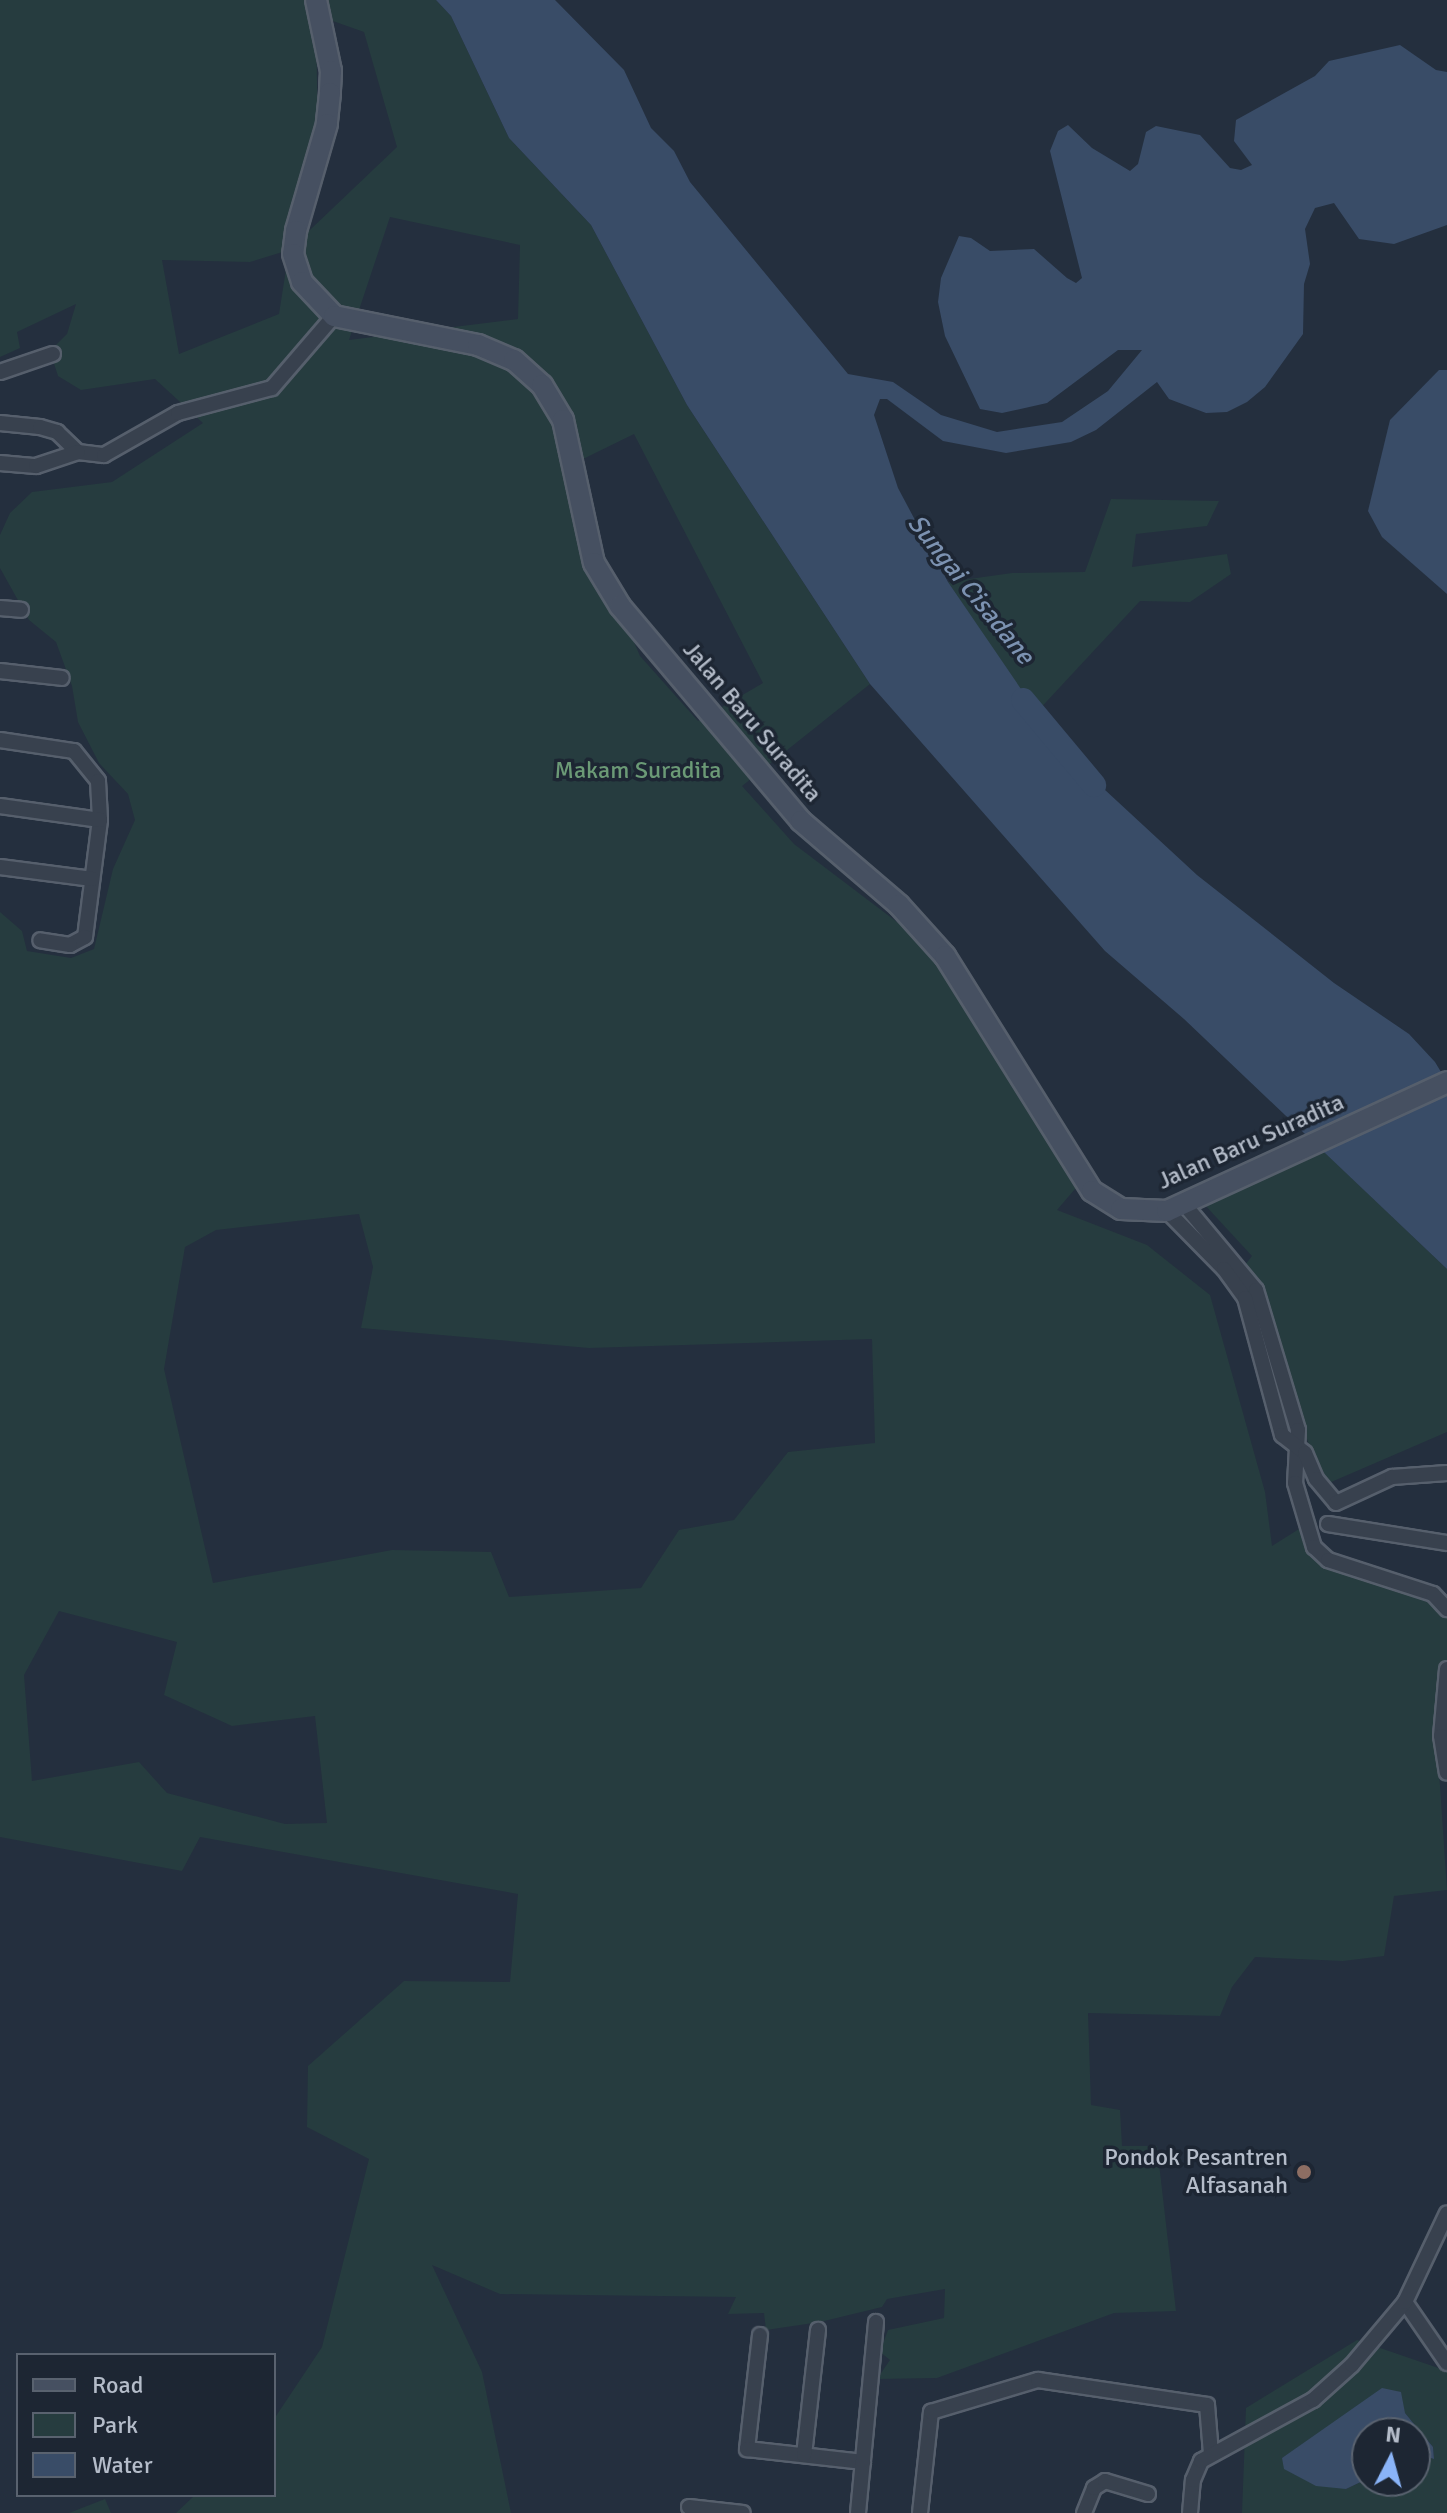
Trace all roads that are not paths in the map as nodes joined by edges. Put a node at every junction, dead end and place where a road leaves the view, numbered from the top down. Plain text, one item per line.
1 (316, 0) edge
2 (334, 316) junction
3 (53, 354) dead end
4 (0, 372) edge
5 (0, 423) edge
6 (78, 452) junction
7 (0, 463) edge
8 (0, 608) edge
9 (21, 610) dead end
10 (0, 671) edge
11 (62, 678) dead end
12 (0, 740) edge
13 (0, 806) edge
14 (100, 820) junction
15 (0, 867) edge
16 (92, 879) junction
17 (40, 940) dead end
18 (1447, 1082) edge
19 (1182, 1205) junction
20 (1294, 1447) junction
21 (1447, 1473) edge
22 (1328, 1524) dead end
23 (1447, 1543) edge
24 (1447, 1609) edge
25 (1447, 1669) edge
26 (1447, 1773) edge
27 (1447, 2213) edge
28 (1405, 2302) junction
29 (876, 2322) dead end
30 (818, 2330) dead end
31 (760, 2335) dead end
32 (1447, 2363) edge
33 (1211, 2454) junction
34 (804, 2455) junction
35 (863, 2462) junction
36 (1148, 2494) dead end
37 (689, 2507) dead end
38 (743, 2513) edge
39 (858, 2513) edge
40 (920, 2513) edge
41 (1084, 2513) edge
42 (1190, 2513) edge

1 - 2 main road
2 - 6 street
2 - 19 main road, Jalan Baru Suradita
3 - 4 street
5 - 6 street
6 - 7 street
8 - 9 street
10 - 11 street
12 - 14 street
13 - 14 street
14 - 16 street
15 - 16 street
16 - 17 street
18 - 19 main road, Jalan Baru Suradita
19 - 20 street
20 - 21 street
20 - 24 street
22 - 23 street
25 - 26 street
27 - 28 street
28 - 32 street
28 - 33 street
29 - 35 street
30 - 34 street
31 - 34 street
33 - 40 street
33 - 42 street
34 - 35 street
35 - 39 street
36 - 41 street
37 - 38 street

